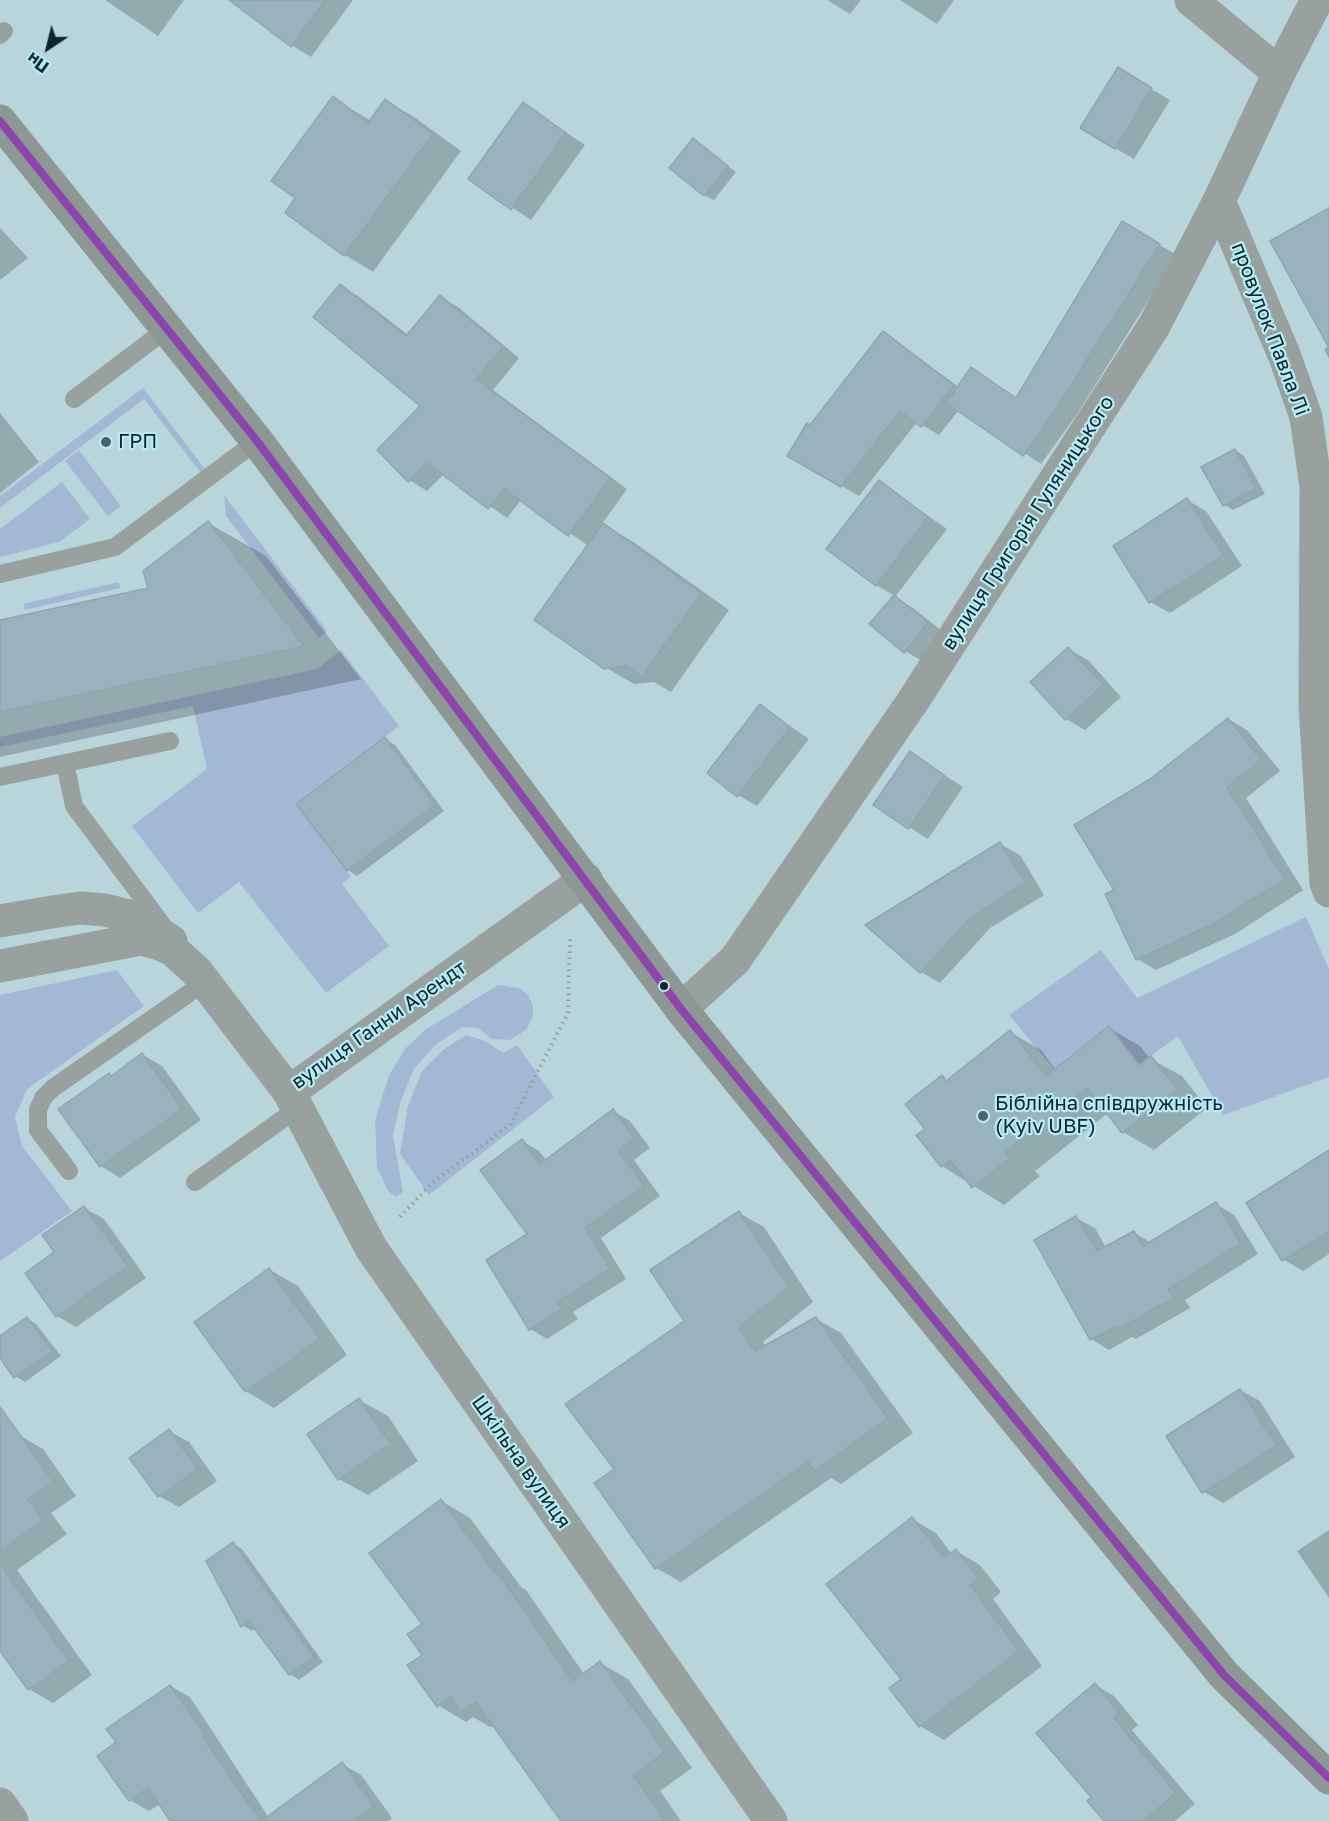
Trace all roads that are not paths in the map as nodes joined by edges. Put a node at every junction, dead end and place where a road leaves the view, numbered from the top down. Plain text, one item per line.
1 (1191, 0) edge
2 (1317, 0) edge
3 (1279, 73) junction
4 (0, 121) edge
5 (1219, 201) junction
6 (168, 328) junction
7 (74, 399) dead end
8 (257, 441) junction
9 (0, 574) edge
10 (170, 741) dead end
11 (65, 763) junction
12 (0, 777) edge
13 (573, 887) junction
14 (1329, 891) edge
15 (0, 921) edge
16 (0, 966) edge
17 (201, 977) junction
18 (681, 1009) junction
19 (293, 1100) junction
20 (69, 1171) dead end
21 (195, 1182) dead end
22 (1329, 1778) edge
23 (0, 1804) edge
24 (12, 1821) edge
25 (771, 1821) edge

1 - 3 street
2 - 3 street, вулиця Григорія Гуляницького
3 - 5 street, вулиця Григорія Гуляницького
4 - 6 street
5 - 14 street, провулок Павла Лі
5 - 18 street, вулиця Григорія Гуляницького
6 - 7 lane
6 - 8 street
8 - 9 lane
8 - 13 street
10 - 11 lane
11 - 12 lane
11 - 17 lane
13 - 18 street
13 - 19 street, вулиця Ганни Арендт
15 - 17 street
16 - 17 street, вулиця Ганни Арендт
17 - 19 street, вулиця Ганни Арендт
17 - 20 lane
18 - 22 street
19 - 21 lane
19 - 25 street, Шкільна вулиця
23 - 24 street

